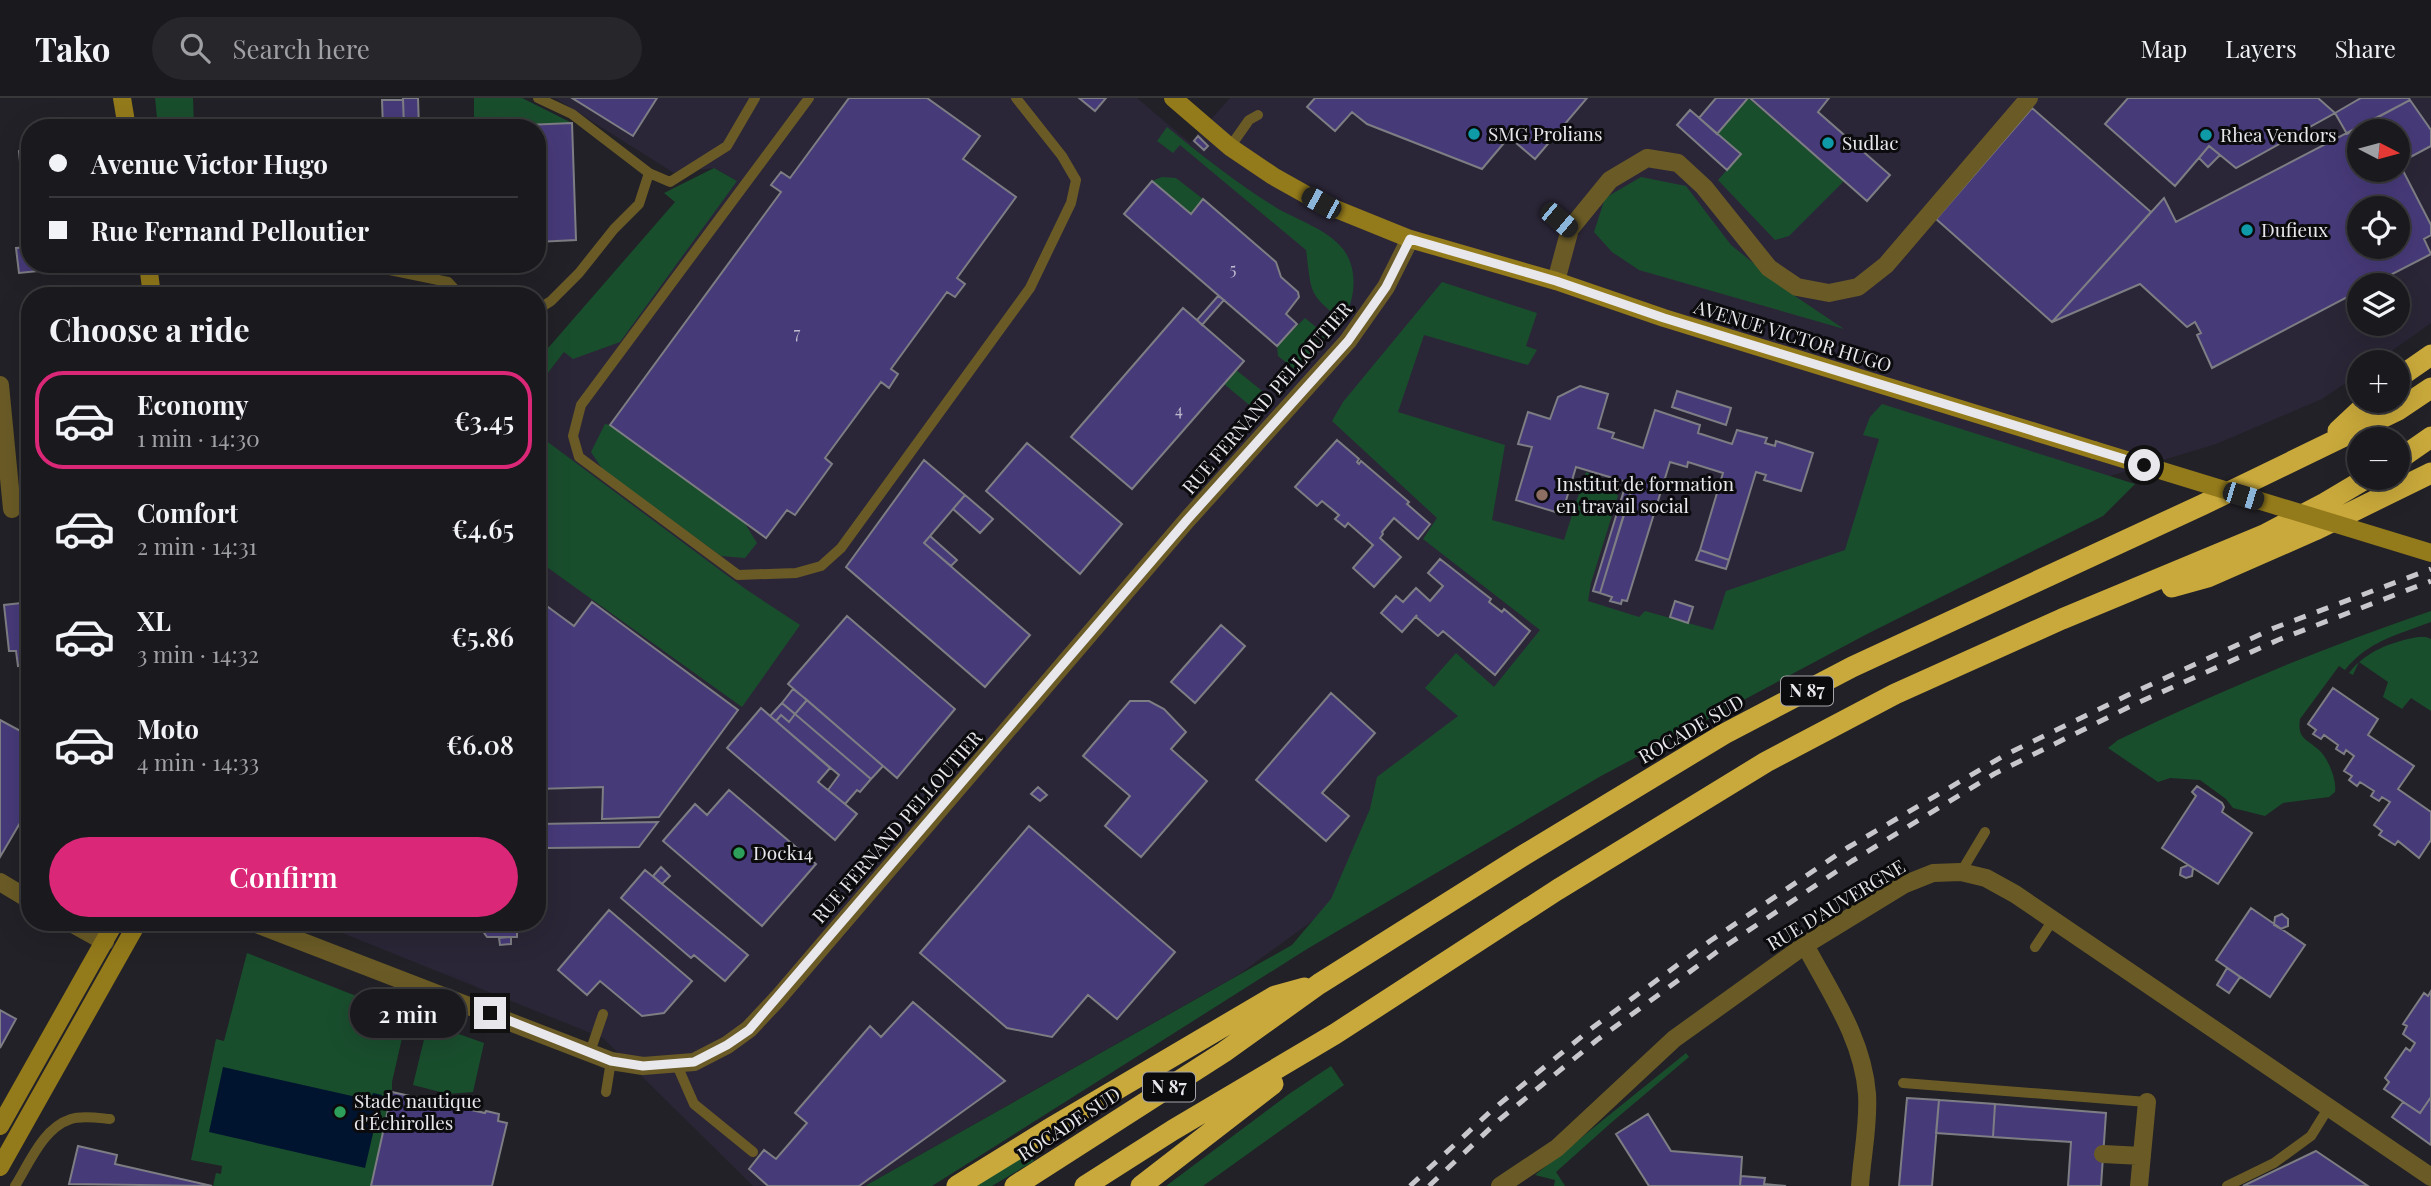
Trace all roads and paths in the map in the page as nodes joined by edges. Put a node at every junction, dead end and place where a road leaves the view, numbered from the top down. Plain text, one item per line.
1 (122, 98) edge
2 (130, 98) edge
3 (538, 98) edge
4 (755, 98) edge
5 (809, 98) edge
6 (1016, 98) edge
7 (1173, 98) edge
8 (2029, 98) edge
9 (1258, 115) dead end
10 (127, 119) edge
11 (129, 119) edge
12 (1230, 147) junction
13 (649, 173) junction
14 (1548, 211) dead end
15 (1570, 229) junction
16 (1410, 239) junction
17 (404, 273) edge
18 (1556, 281) junction
19 (453, 287) edge
20 (546, 304) edge
21 (2431, 355) edge
22 (2410, 370) edge
23 (0, 385) edge
24 (2431, 388) edge
25 (2357, 413) edge
26 (2431, 437) edge
27 (2321, 447) junction
28 (2410, 452) edge
29 (2431, 473) edge
30 (2347, 490) edge
31 (12, 509) dead end
32 (2431, 553) edge
33 (2062, 620) junction
34 (1985, 832) dead end
35 (1961, 872) junction
36 (0, 882) edge
37 (21, 895) edge
38 (2053, 920) junction
39 (85, 931) edge
40 (110, 931) edge
41 (133, 931) edge
42 (274, 931) edge
43 (104, 942) junction
44 (1805, 945) junction
45 (2035, 947) dead end
46 (1320, 984) junction
47 (603, 1014) dead end
48 (1335, 1034) junction
49 (590, 1052) junction
50 (611, 1061) junction
51 (676, 1063) junction
52 (1903, 1083) dead end
53 (606, 1092) dead end
54 (2147, 1102) joint
55 (5, 1107) edge
56 (2329, 1107) junction
57 (110, 1119) dead end
58 (25, 1123) junction
59 (0, 1126) edge
60 (753, 1152) dead end
61 (2103, 1154) dead end
62 (2142, 1156) junction
63 (0, 1167) edge
64 (2431, 1177) edge
65 (15, 1186) edge
66 (957, 1186) edge
67 (1015, 1186) edge
68 (1085, 1186) edge
69 (1141, 1186) edge
70 (1500, 1186) edge
71 (1860, 1186) edge
72 (2139, 1186) edge
73 (2227, 1186) edge

1 - 10 street
2 - 11 street
3 - 13 lane
4 - 13 lane
5 - 6 lane
7 - 12 street, AVENUE VICTOR HUGO
8 - 15 street
9 - 12 lane
12 - 16 street, AVENUE VICTOR HUGO
13 - 20 lane
14 - 15 lane
15 - 18 street
16 - 18 street, AVENUE VICTOR HUGO
16 - 51 street, RUE FERNAND PELLOUTIER
17 - 19 lane
18 - 32 street, AVENUE VICTOR HUGO, bridge
21 - 22 highway
23 - 31 street
24 - 27 highway, ROCADE SUD / N 87
25 - 27 highway
26 - 28 highway
27 - 46 highway, ROCADE SUD / N 87
29 - 33 highway
30 - 33 highway, N 87
33 - 48 highway, N 87
34 - 35 lane
35 - 38 street, RUE D'AUVERGNE
35 - 44 street, RUE D'AUVERGNE
36 - 37 street
38 - 45 lane
38 - 56 street, RUE D'AUVERGNE
39 - 43 street
40 - 43 street
41 - 58 street
42 - 49 street, RUE FERNAND PELLOUTIER
43 - 55 street
44 - 70 street, RUE D'AUVERGNE
44 - 71 street
46 - 66 highway
46 - 67 highway, ROCADE SUD / N 87
47 - 49 lane
48 - 68 highway, N 87
48 - 69 highway
49 - 50 street, RUE FERNAND PELLOUTIER
50 - 51 street, RUE FERNAND PELLOUTIER
50 - 53 lane
51 - 60 lane
52 - 54 lane
54 - 62 street
55 - 58 street
55 - 59 street
56 - 64 street, RUE D'AUVERGNE
56 - 73 lane
57 - 65 lane
58 - 63 street
61 - 62 street
62 - 72 street

